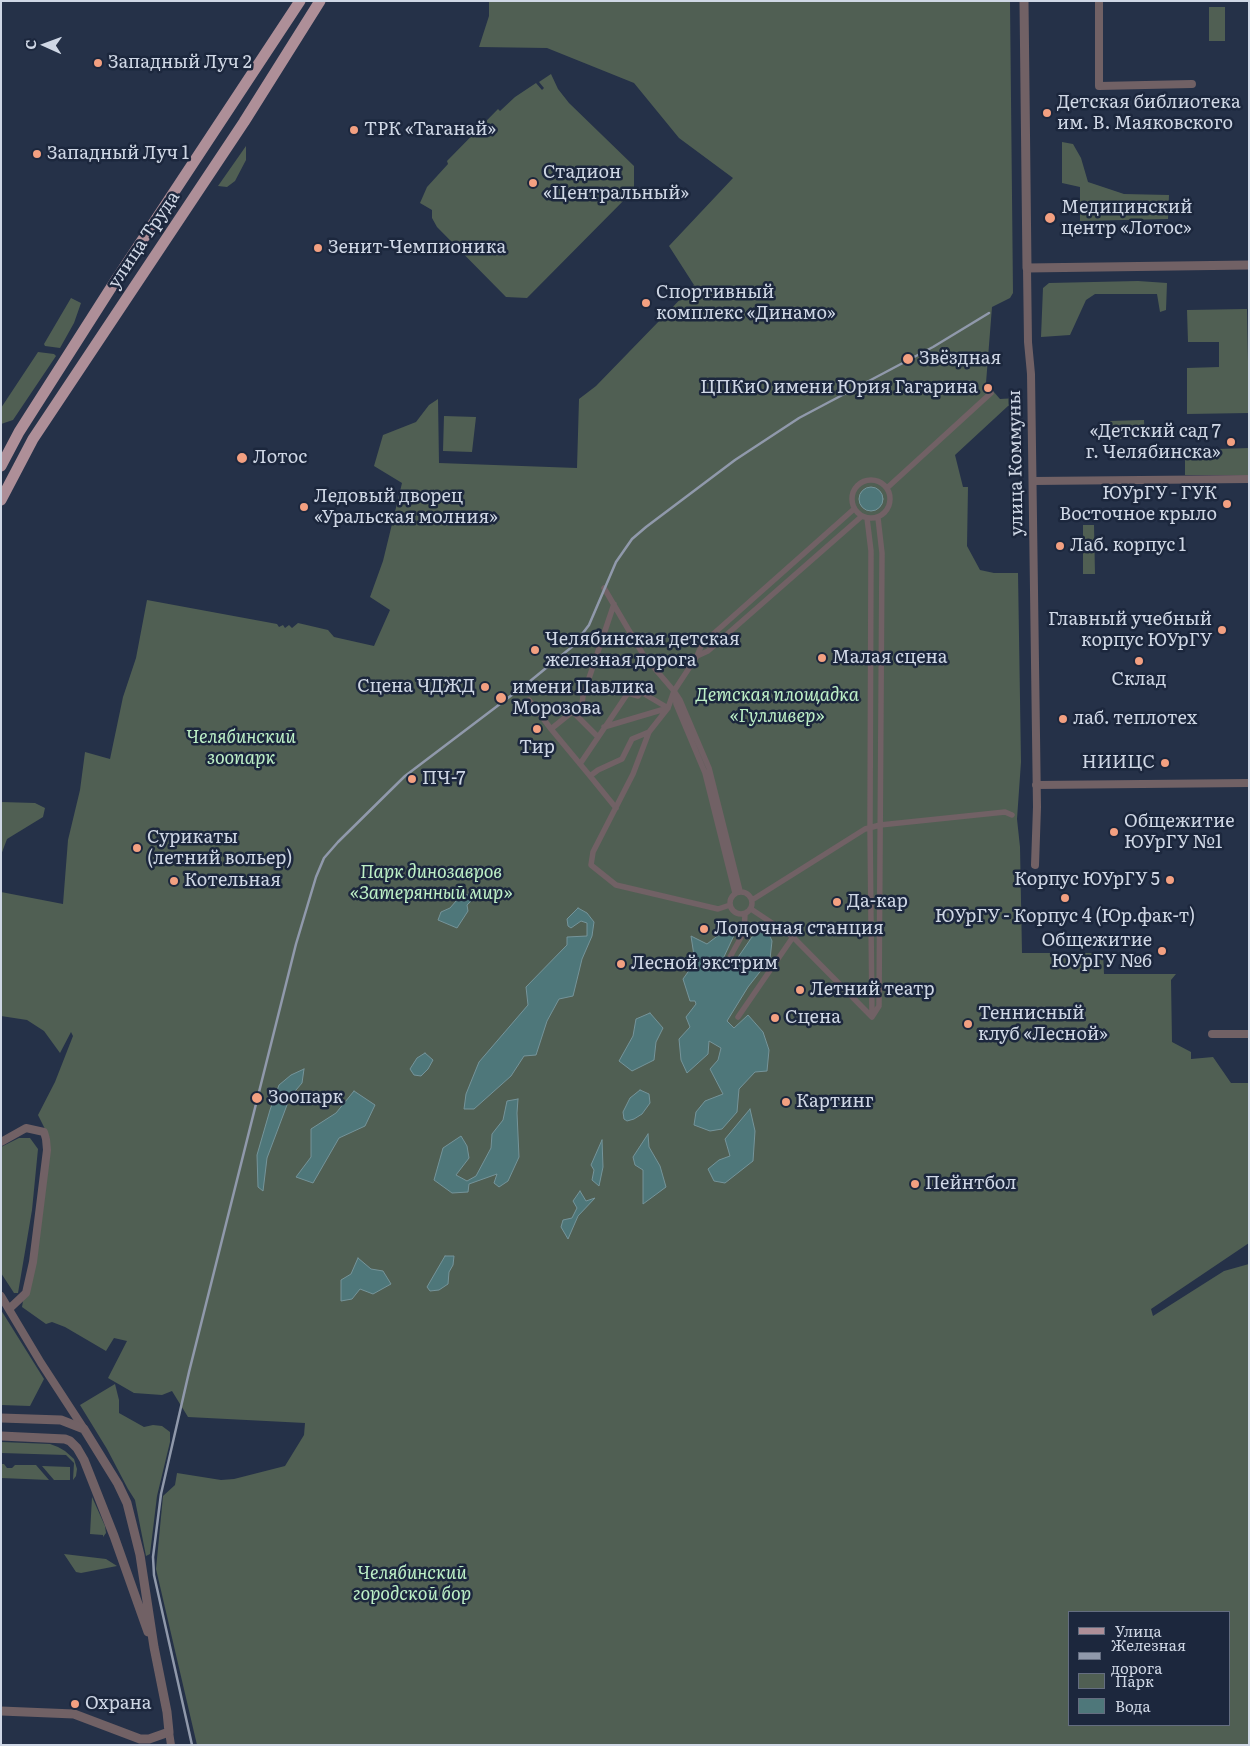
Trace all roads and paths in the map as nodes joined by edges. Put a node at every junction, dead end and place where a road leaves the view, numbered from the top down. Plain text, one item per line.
1 (300, 1) edge
2 (320, 1) edge
3 (1024, 1) edge
4 (1098, 1) edge
5 (1192, 84) dead end
6 (130, 259) junction
7 (1249, 265) edge
8 (1027, 268) junction
9 (146, 269) junction
10 (992, 393) dead end
11 (1, 466) edge
12 (1249, 479) edge
13 (1033, 480) junction
14 (887, 488) junction
15 (1, 500) edge
16 (854, 509) junction
17 (864, 517) junction
18 (878, 518) junction
19 (604, 588) dead end
20 (614, 604) junction
21 (697, 656) junction
22 (674, 691) junction
23 (529, 700) dead end
24 (668, 708) junction
25 (573, 712) junction
26 (604, 727) junction
27 (551, 729) junction
28 (649, 732) junction
29 (598, 737) junction
30 (580, 764) junction
31 (590, 776) junction
32 (1249, 783) edge
33 (1036, 785) junction
34 (616, 808) junction
35 (1012, 815) dead end
36 (880, 825) junction
37 (870, 828) junction
38 (1035, 865) dead end
39 (737, 892) junction
40 (752, 900) junction
41 (730, 905) junction
42 (748, 912) junction
43 (793, 937) junction
44 (730, 957) dead end
45 (738, 1017) dead end
46 (872, 1017) junction
47 (1212, 1034) dead end
48 (1249, 1034) edge
49 (1, 1142) edge
50 (1, 1296) edge
51 (9, 1309) junction
52 (1, 1418) edge
53 (84, 1430) junction
54 (1, 1436) edge
55 (154, 1647) junction
56 (1, 1711) edge
57 (169, 1732) junction
58 (171, 1745) edge

1 - 6 main road, улица Труда
2 - 9 main road, улица Труда
3 - 8 street, улица Коммуны
4 - 5 street
6 - 9 main road
6 - 11 main road, улица Труда
7 - 8 street
8 - 13 street, улица Коммуны
9 - 15 main road, улица Труда
10 - 14 street
12 - 13 street
13 - 33 street, улица Коммуны
14 - 16 street
14 - 18 street
16 - 17 street
16 - 21 street
17 - 18 street
17 - 21 street
17 - 37 street
18 - 36 street
19 - 20 street
20 - 22 street
20 - 25 street
21 - 22 street
22 - 24 street
22 - 39 street
23 - 27 street
24 - 26 street
24 - 26 street
24 - 28 street
25 - 27 street
25 - 29 street
26 - 29 street
27 - 30 street
28 - 31 street
28 - 34 street
29 - 30 street
30 - 31 street
31 - 34 street
32 - 33 street
33 - 38 street, улица Коммуны
34 - 41 street
35 - 36 street
36 - 37 street
36 - 46 street
37 - 40 street
37 - 46 street
39 - 40 street
39 - 41 street
40 - 42 street
41 - 42 street
42 - 43 street
42 - 44 street
43 - 45 street
43 - 46 street
47 - 48 street
49 - 51 street
50 - 51 street
51 - 53 street
52 - 53 street
53 - 55 street
54 - 55 street
55 - 57 street
56 - 57 street
57 - 58 street

